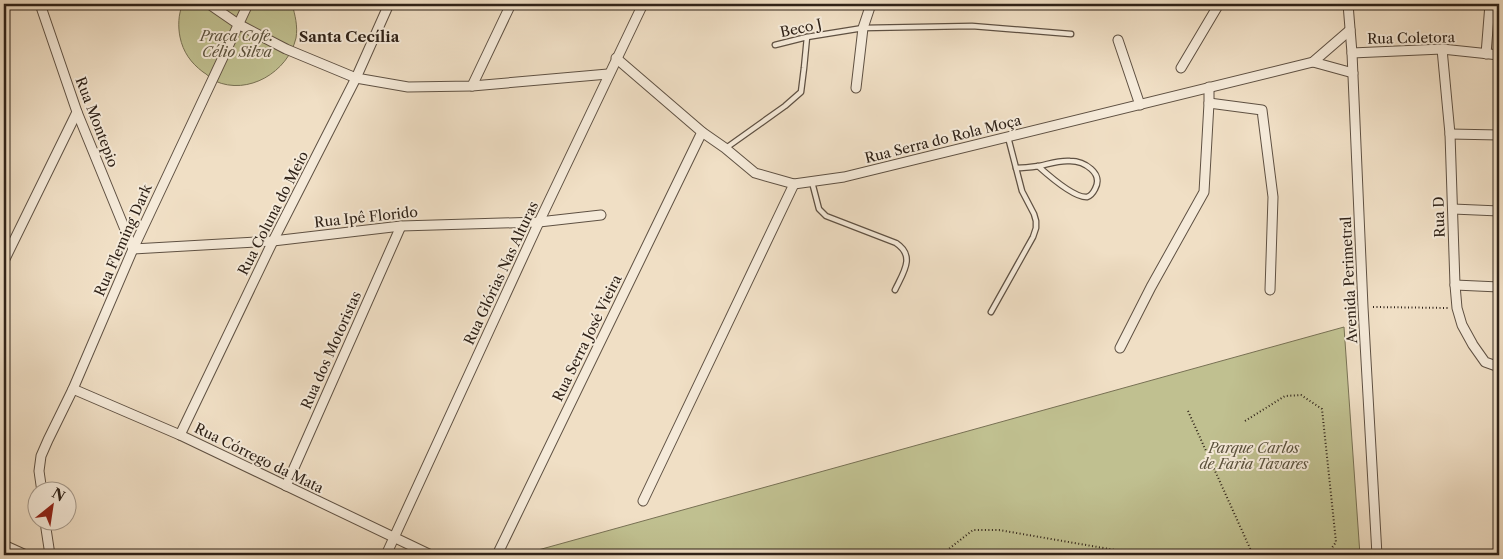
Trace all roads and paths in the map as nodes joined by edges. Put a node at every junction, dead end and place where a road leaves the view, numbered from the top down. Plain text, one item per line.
1 (40, 4) edge
2 (209, 4) edge
3 (248, 4) edge
4 (389, 4) edge
5 (511, 4) edge
6 (643, 4) edge
7 (871, 4) edge
8 (1219, 4) edge
9 (1348, 4) edge
10 (1490, 4) edge
11 (238, 24) junction
12 (863, 28) junction
13 (1350, 30) junction
14 (1072, 34) dead end
15 (807, 37) junction
16 (1118, 40) dead end
17 (775, 45) dead end
18 (1442, 49) junction
19 (1352, 53) junction
20 (1486, 54) junction
21 (1499, 54) edge
22 (616, 58) junction
23 (1313, 62) junction
24 (1181, 68) dead end
25 (1353, 72) junction
26 (608, 74) junction
27 (356, 78) junction
28 (472, 86) junction
29 (1209, 87) junction
30 (856, 88) dead end
31 (1209, 103) junction
32 (1140, 105) junction
33 (77, 112) junction
34 (702, 132) junction
35 (1450, 134) junction
36 (1499, 135) edge
37 (1008, 137) junction
38 (725, 148) junction
39 (1038, 166) junction
40 (1016, 168) junction
41 (812, 182) junction
42 (794, 184) junction
43 (1453, 210) junction
44 (1499, 211) edge
45 (601, 215) dead end
46 (540, 222) junction
47 (401, 226) junction
48 (273, 241) junction
49 (133, 249) junction
50 (4, 262) edge
51 (1455, 285) junction
52 (1499, 287) edge
53 (895, 290) dead end
54 (1270, 290) dead end
55 (1364, 308) junction
56 (1457, 308) junction
57 (991, 312) dead end
58 (1120, 348) dead end
59 (1499, 367) edge
60 (73, 389) junction
61 (1188, 411) dead end
62 (1245, 421) dead end
63 (180, 435) junction
64 (40, 482) edge
65 (286, 486) junction
66 (643, 501) dead end
67 (47, 532) edge
68 (394, 538) junction
69 (4, 545) edge
70 (26, 555) edge
71 (50, 555) edge
72 (386, 555) edge
73 (432, 555) edge
74 (497, 555) edge
75 (941, 555) edge
76 (1164, 555) edge
77 (1253, 555) edge
78 (1323, 555) edge
79 (1377, 555) edge

1 - 33 street, Rua Montepio
2 - 11 street
3 - 11 street, Rua Fleming Dark
4 - 27 street, Rua Coluna do Meio
5 - 28 street
6 - 22 street, Rua Glórias Nas Alturas
7 - 12 street
8 - 24 street
9 - 13 street, Avenida Perimetral
10 - 20 street
11 - 27 street
11 - 49 street, Rua Fleming Dark
12 - 14 lane, Beco J
12 - 15 lane, Beco J
12 - 30 street
13 - 19 street, Avenida Perimetral
13 - 23 street, Rua Serra do Rola Moça
15 - 17 lane, Beco J
15 - 38 lane
16 - 32 street
18 - 19 street, Rua Coletora
18 - 20 street, Rua Coletora
18 - 35 street, Rua D
19 - 25 street, Avenida Perimetral
20 - 21 street, Rua Coletora
22 - 26 street, Rua Glórias Nas Alturas
22 - 34 street, Rua Serra do Rola Moça
23 - 25 street, Rua Serra do Rola Moça
23 - 29 street, Rua Serra do Rola Moça
25 - 55 street, Avenida Perimetral
26 - 28 street
26 - 46 street, Rua Glórias Nas Alturas
27 - 28 street
27 - 48 street, Rua Coluna do Meio
29 - 31 street
29 - 32 street, Rua Serra do Rola Moça
31 - 54 street
31 - 58 street
32 - 37 street, Rua Serra do Rola Moça
33 - 49 street, Rua Montepio
33 - 50 street
34 - 38 street, Rua Serra do Rola Moça
34 - 74 street, Rua Serra José Vieira
35 - 36 street
35 - 43 street, Rua D
37 - 40 lane
37 - 41 street, Rua Serra do Rola Moça
38 - 42 street, Rua Serra do Rola Moça
39 - 39 lane
39 - 40 lane
40 - 57 lane
41 - 42 street, Rua Serra do Rola Moça
41 - 53 lane
42 - 66 street
43 - 44 street
43 - 51 street, Rua D
45 - 46 street, Rua Ipê Florido
46 - 47 street, Rua Ipê Florido
46 - 68 street, Rua Glórias Nas Alturas
47 - 48 street, Rua Ipê Florido
47 - 65 street, Rua dos Motoristas
48 - 49 street, Rua Ipê Florido
48 - 63 street, Rua Coluna do Meio
49 - 60 street, Rua Fleming Dark
51 - 52 street
51 - 56 street, Rua D
55 - 56 path
55 - 79 street, Avenida Perimetral
56 - 59 street, Rua D
60 - 63 street, Rua Córrego da Mata
60 - 64 street, Rua Fleming Dark
61 - 77 path
62 - 78 path
63 - 65 street, Rua Córrego da Mata
65 - 68 street, Rua Córrego da Mata
67 - 71 street
68 - 72 street, Rua Glórias Nas Alturas
68 - 73 street, Rua Córrego da Mata
69 - 70 street
75 - 76 path

